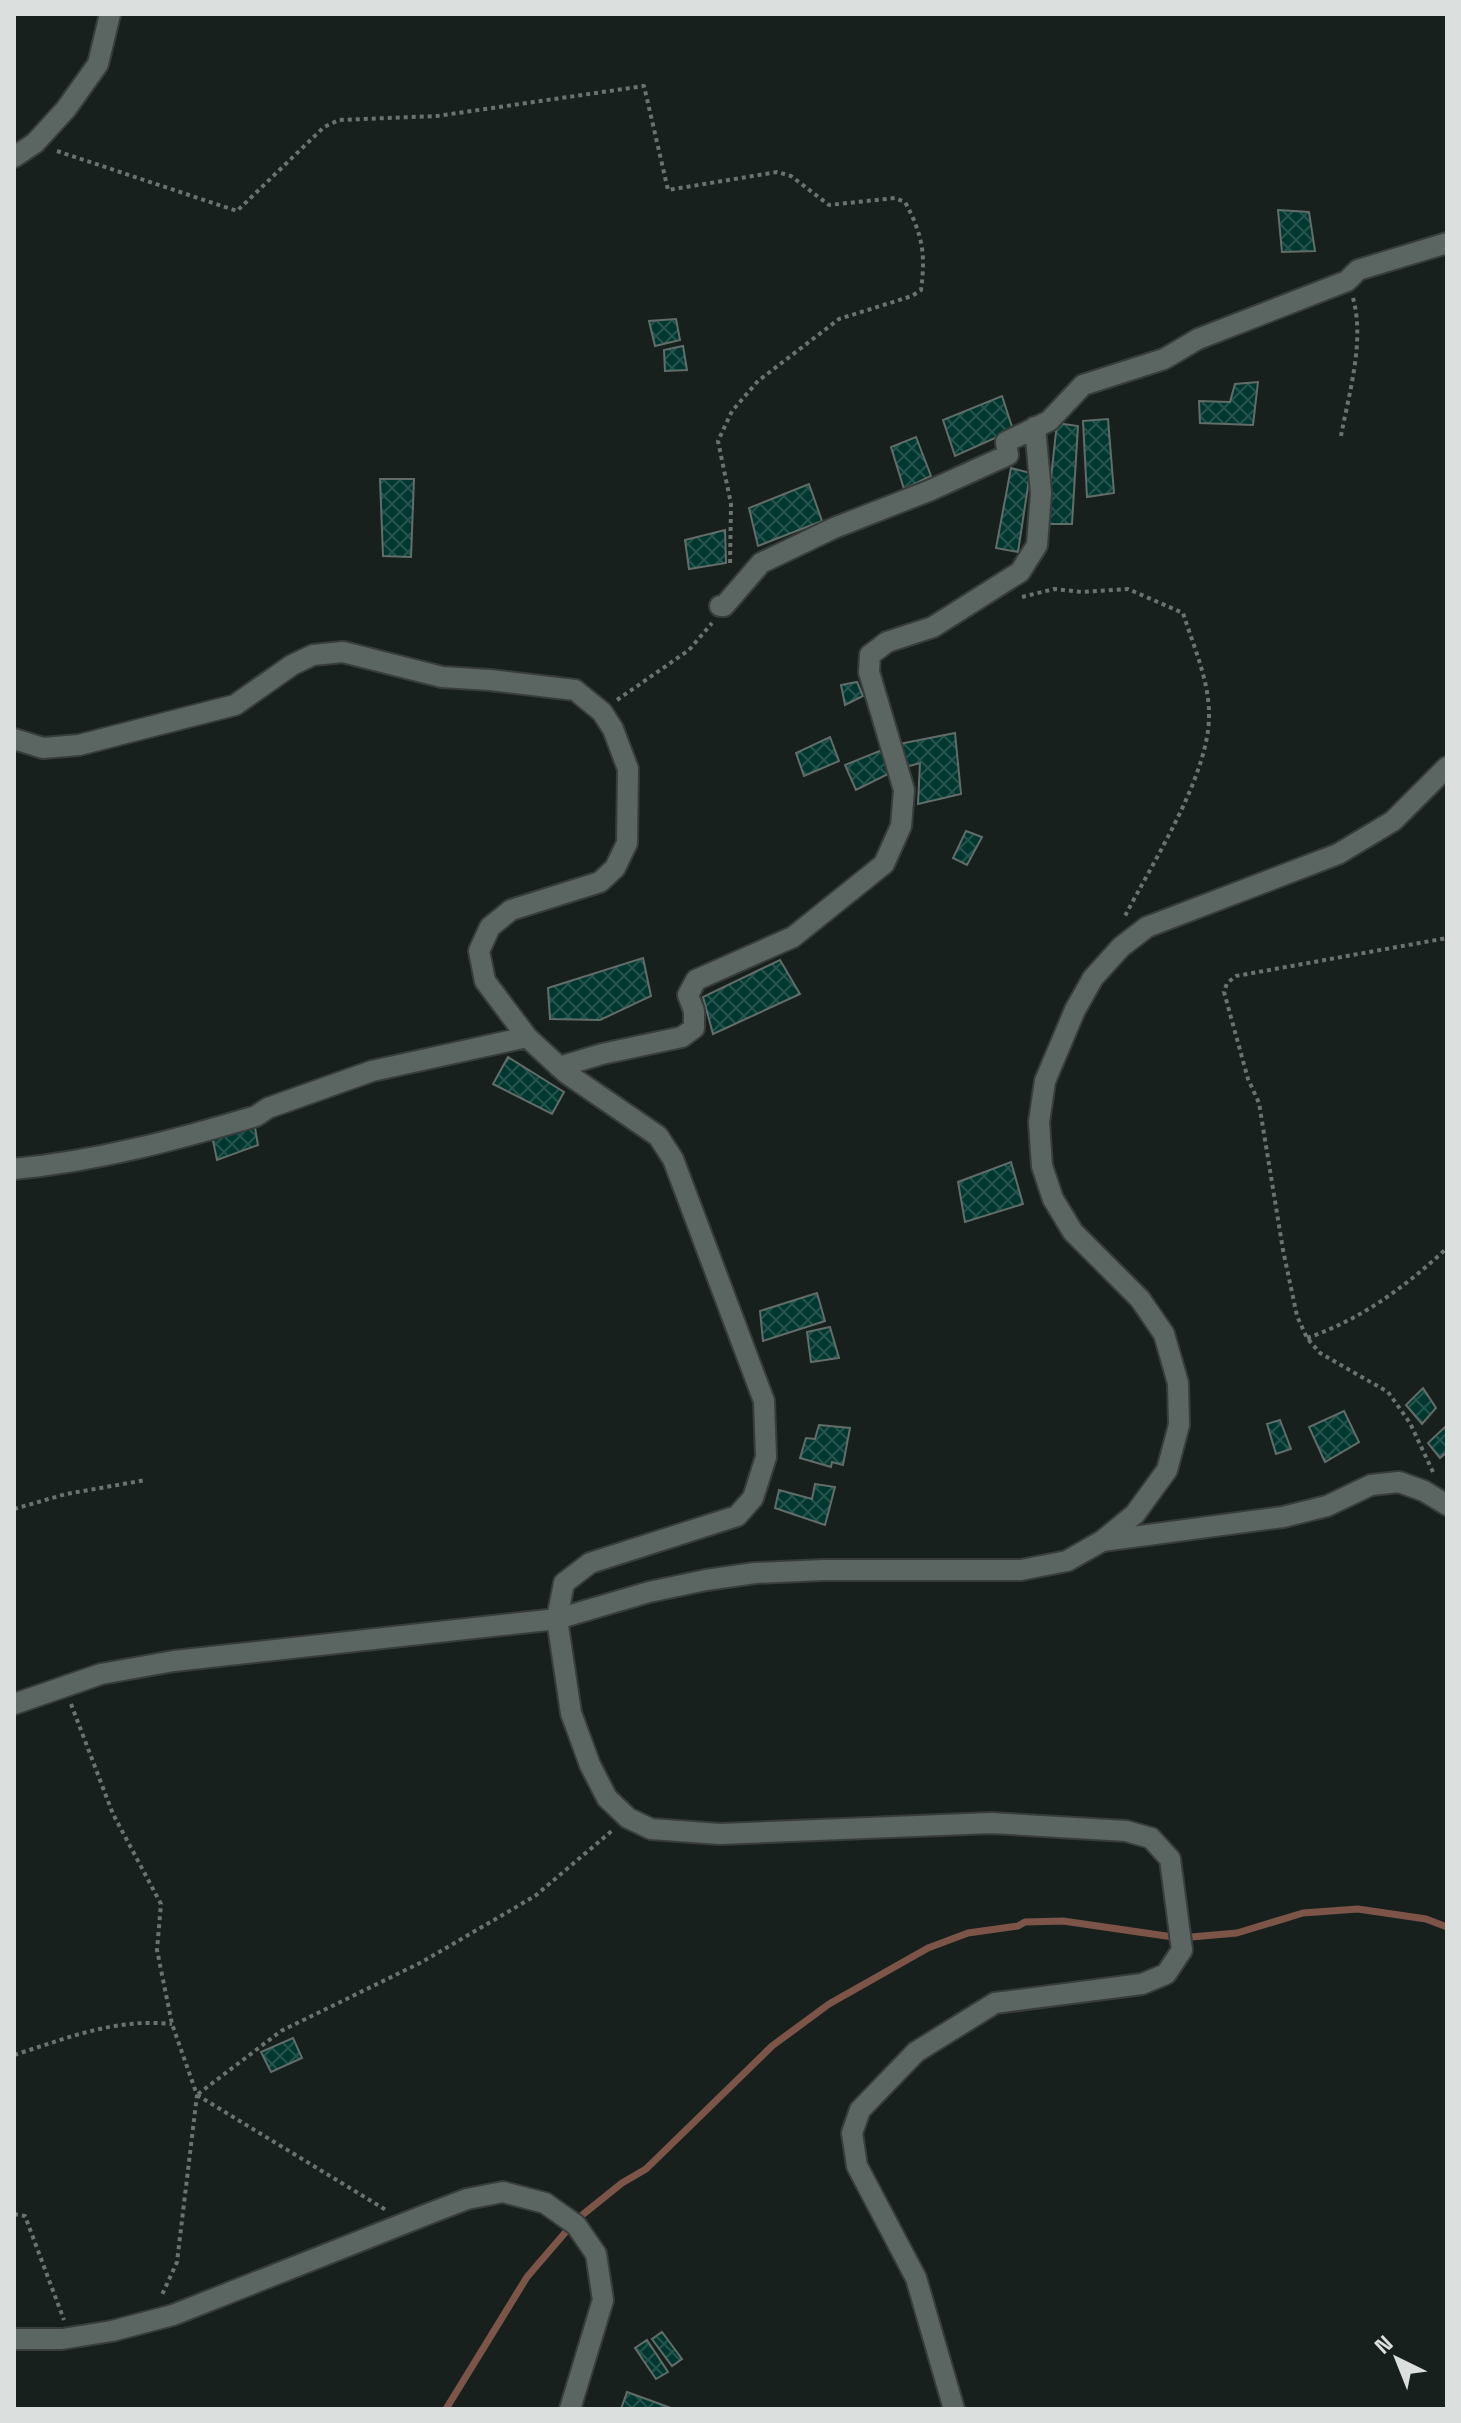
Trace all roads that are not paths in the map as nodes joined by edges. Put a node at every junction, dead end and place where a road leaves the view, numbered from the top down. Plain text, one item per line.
1 (110, 14) edge
2 (14, 157) edge
3 (1447, 243) edge
4 (1035, 427) junction
5 (720, 606) road end
6 (14, 739) edge
7 (1447, 767) edge
8 (527, 1037) junction
9 (559, 1067) junction
10 (14, 1169) edge
11 (1447, 1505) edge
12 (1102, 1541) junction
13 (557, 1619) junction
14 (14, 1704) edge
15 (14, 2339) edge
16 (570, 2409) edge
17 (954, 2409) edge

1 - 2 street
3 - 4 street
4 - 5 street
4 - 9 street
6 - 8 street
7 - 12 street
8 - 9 street
8 - 10 street
9 - 13 street
11 - 12 street
12 - 13 street
13 - 14 street
13 - 17 street
15 - 16 street

